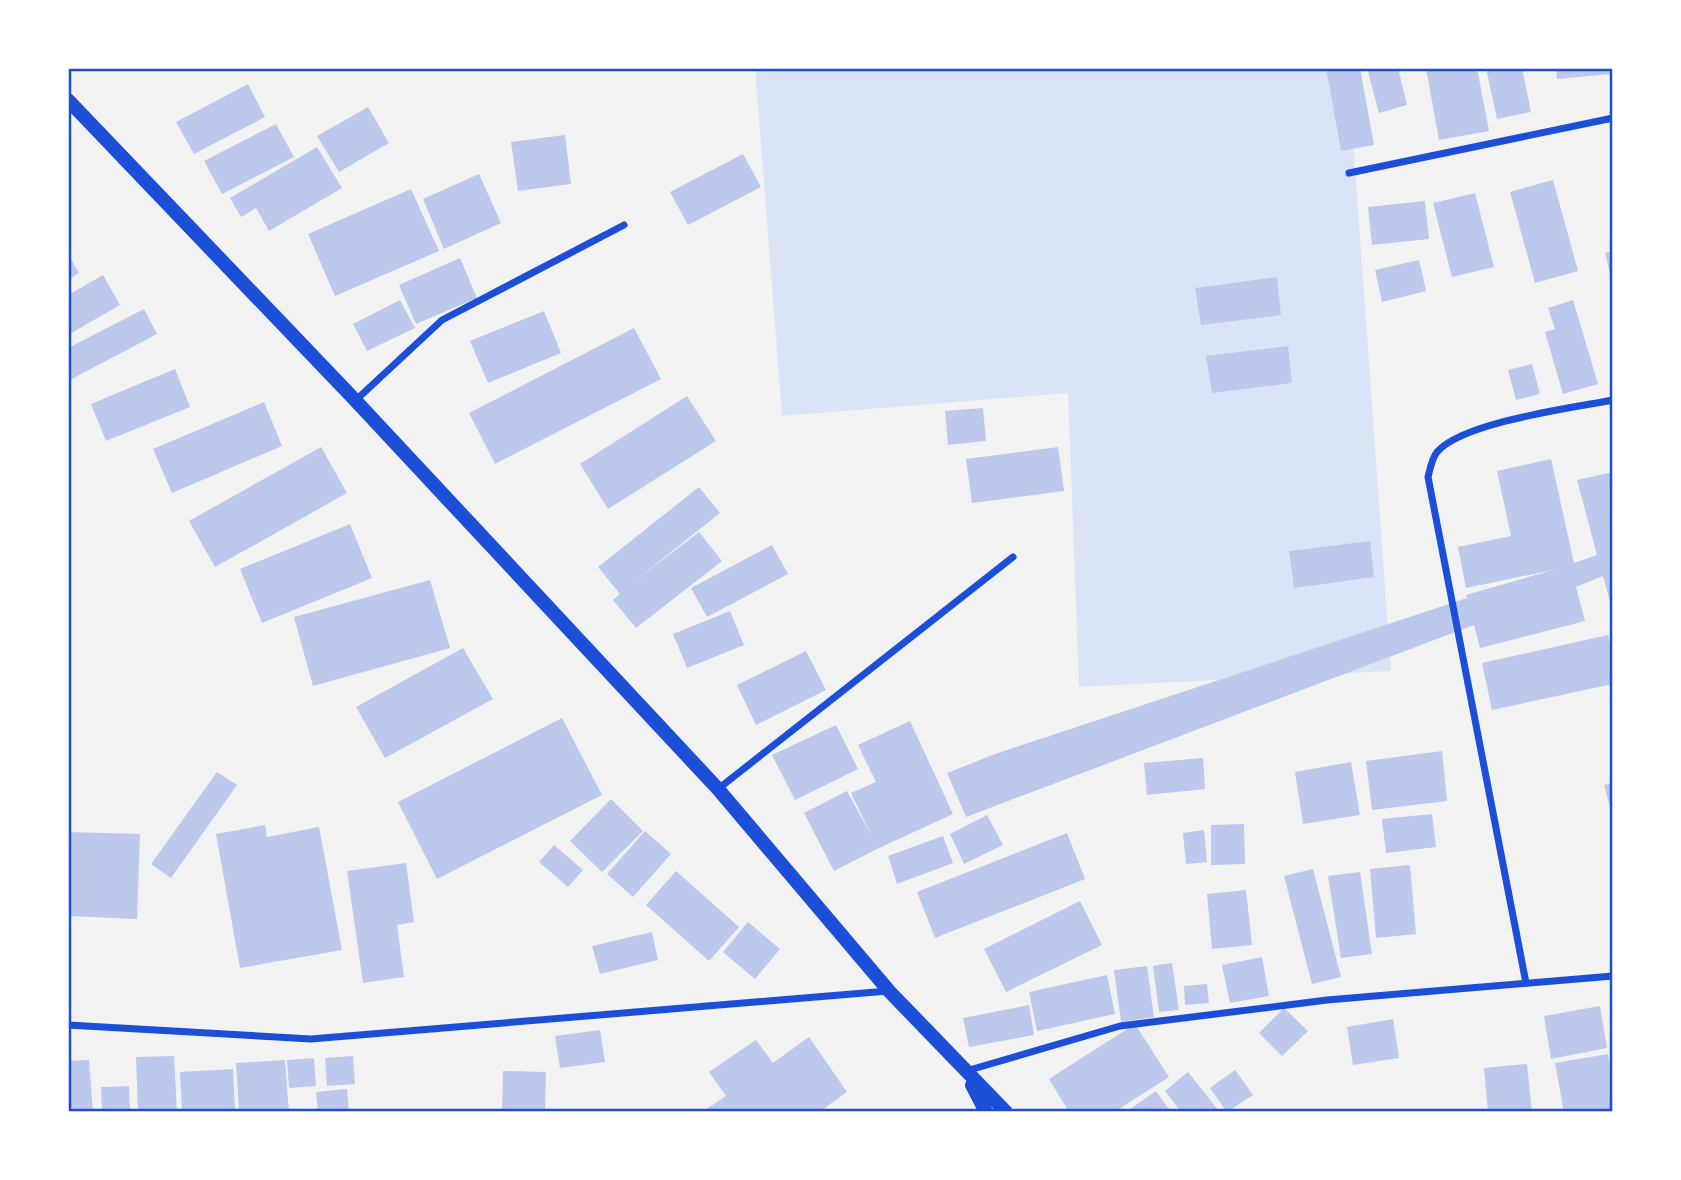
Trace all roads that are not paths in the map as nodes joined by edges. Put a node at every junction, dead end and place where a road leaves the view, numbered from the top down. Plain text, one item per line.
1 (68, 100) edge
2 (1613, 118) edge
3 (1349, 173) dead end
4 (624, 225) dead end
5 (355, 400) junction
6 (1613, 400) edge
7 (1013, 557) dead end
8 (718, 789) junction
9 (1613, 976) edge
10 (1525, 984) junction
11 (889, 991) junction
12 (68, 1025) edge
13 (965, 1071) junction
14 (986, 1112) edge
15 (1006, 1112) edge

1 - 5 main road
2 - 3 street
4 - 5 street
5 - 8 main road
6 - 10 street
7 - 8 street
8 - 11 main road
9 - 10 street
10 - 13 street
11 - 12 street
11 - 13 main road
13 - 14 main road
13 - 15 main road

